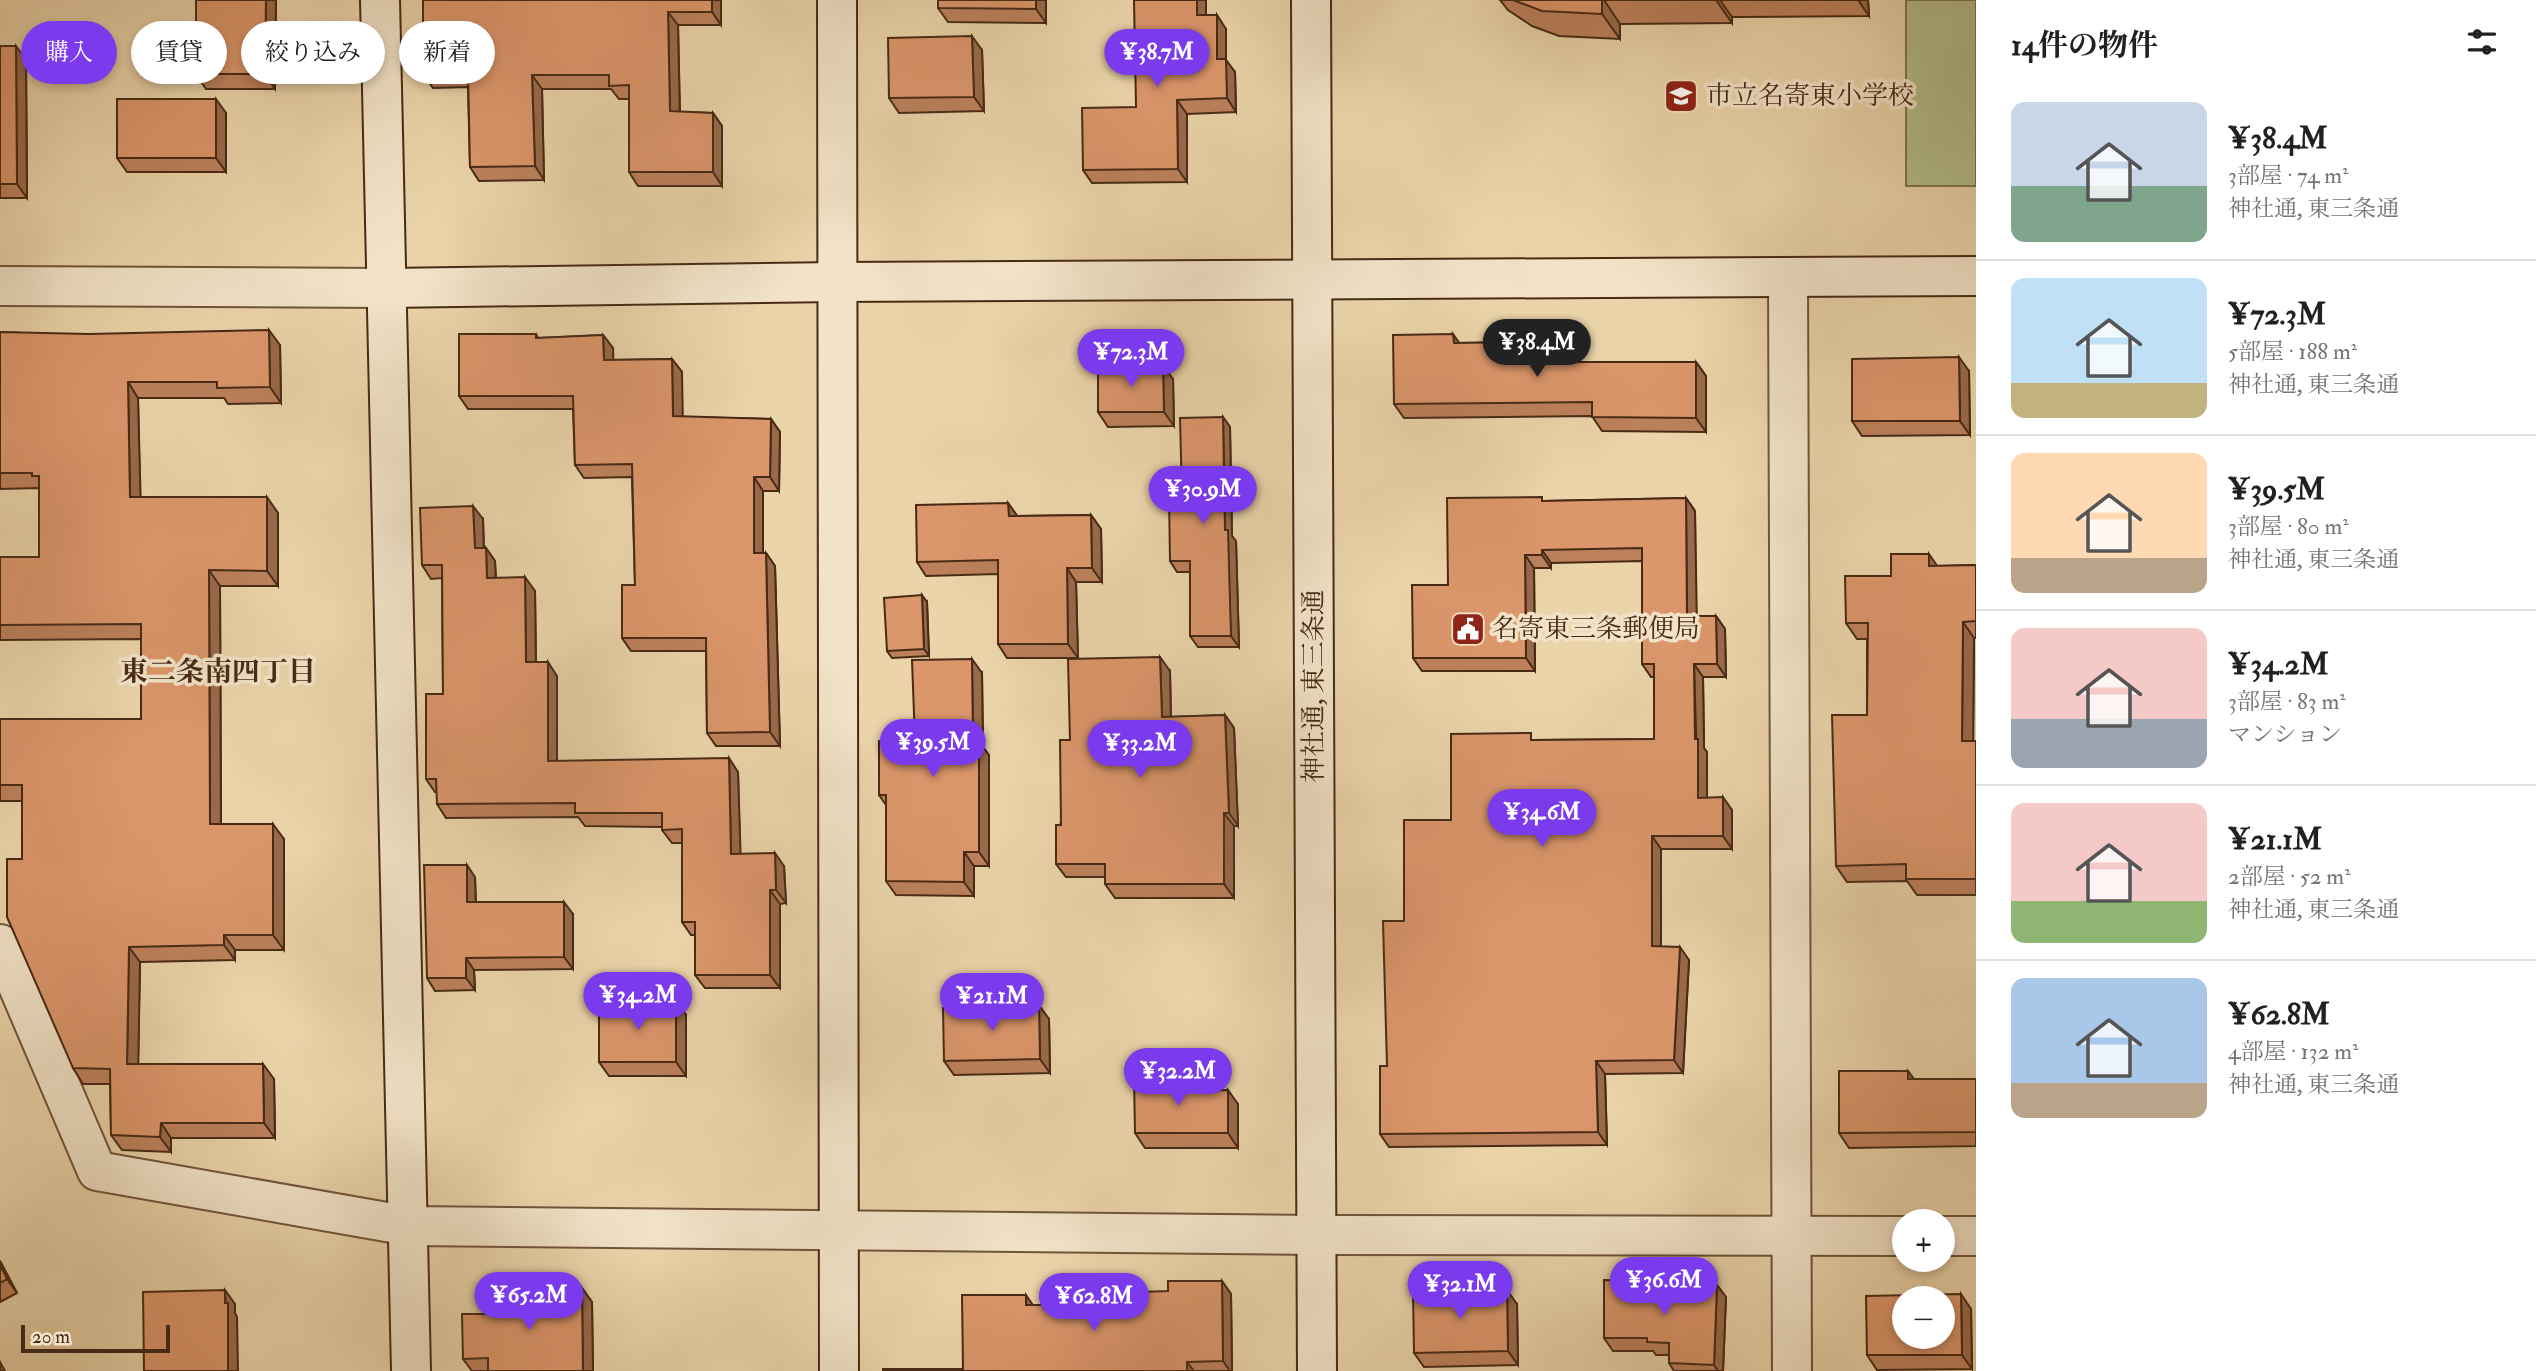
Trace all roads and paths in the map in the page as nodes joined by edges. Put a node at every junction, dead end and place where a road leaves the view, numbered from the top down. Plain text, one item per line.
1 (380, 0) edge
2 (837, 0) edge
3 (1311, 0) edge
4 (1976, 276) edge
5 (1788, 277) junction
6 (1312, 279) junction
7 (837, 282) junction
8 (0, 286) edge
9 (388, 288) junction
10 (0, 944) edge
11 (409, 1226) junction
12 (839, 1229) junction
13 (1316, 1235) junction
14 (1791, 1236) junction
15 (1892, 1236) edge
16 (1955, 1236) edge
17 (1976, 1236) edge
18 (411, 1371) edge
19 (839, 1371) edge
20 (1317, 1371) edge
21 (1792, 1371) edge

1 - 9 street
2 - 7 street
3 - 6 street, 神社通, 東三条通
4 - 5 street
5 - 6 street
5 - 14 street
6 - 7 street
6 - 13 street, 神社通, 東三条通
7 - 9 street
7 - 12 street
8 - 9 street
9 - 11 street
10 - 11 street
11 - 12 street
11 - 18 street
12 - 13 street
12 - 19 street
13 - 14 street
13 - 20 street, 神社通, 東三条通
14 - 15 street
14 - 21 street
16 - 17 street

